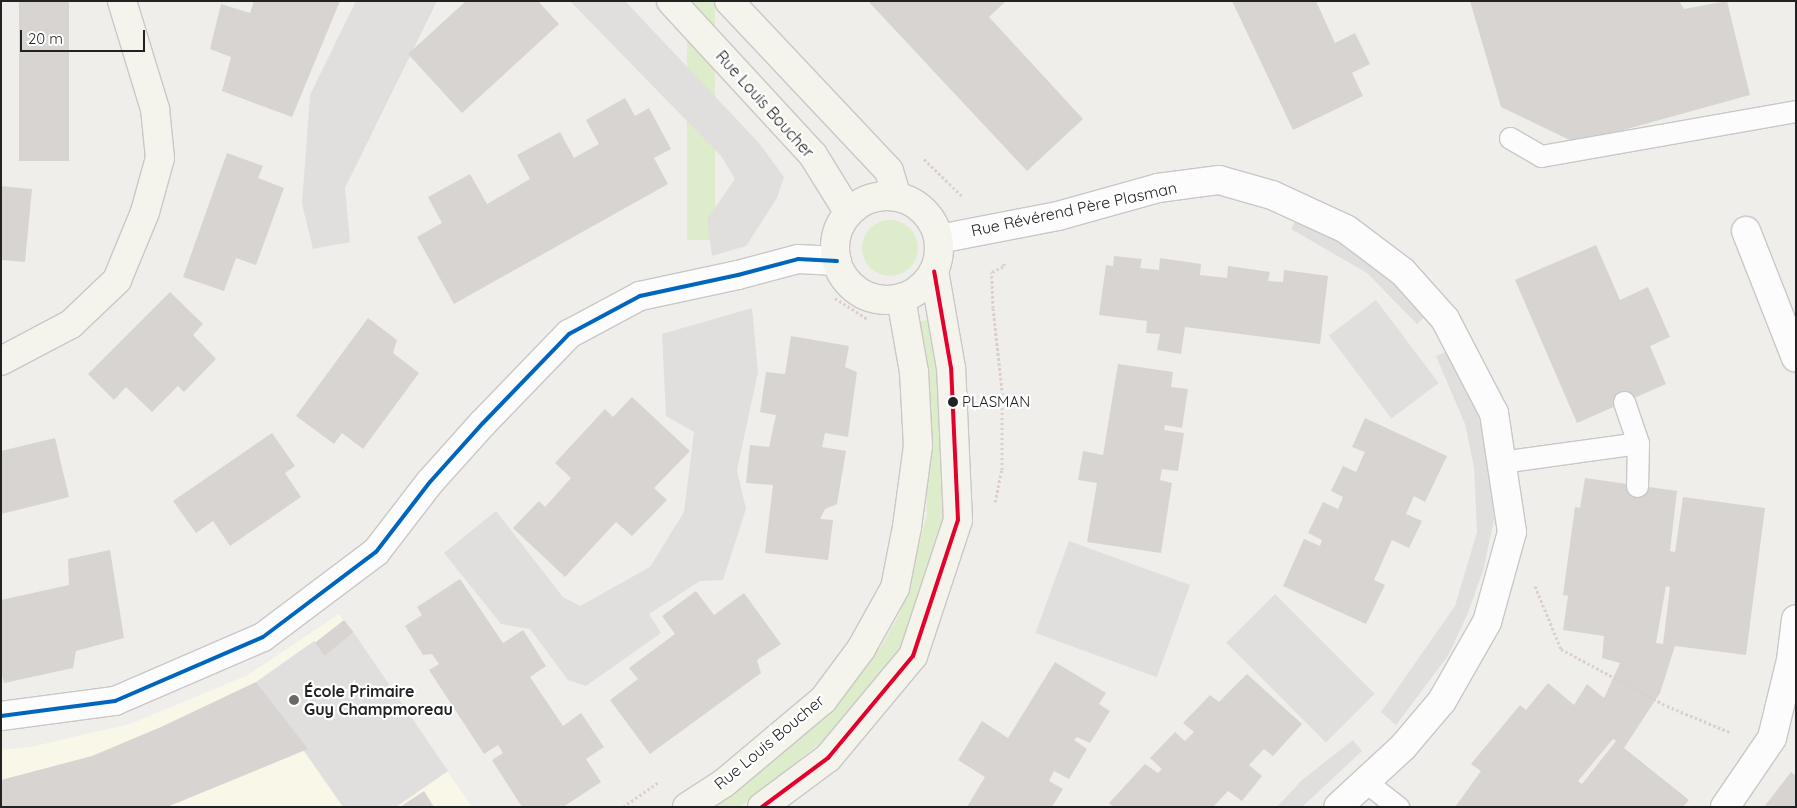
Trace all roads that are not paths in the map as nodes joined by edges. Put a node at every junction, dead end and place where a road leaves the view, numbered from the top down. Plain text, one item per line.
1 (122, 1) edge
2 (671, 1) edge
3 (729, 1) edge
4 (1796, 111) edge
5 (1510, 138) dead end
6 (897, 197) junction
7 (849, 213) junction
8 (1746, 231) dead end
9 (939, 239) junction
10 (837, 260) junction
11 (934, 271) junction
12 (901, 298) junction
13 (1796, 358) edge
14 (1, 361) edge
15 (1624, 402) dead end
16 (1638, 443) junction
17 (1501, 462) junction
18 (1638, 486) dead end
19 (1796, 619) edge
20 (1, 716) edge
21 (1366, 782) junction
22 (687, 807) edge
23 (762, 807) edge
24 (1338, 807) edge
25 (1398, 807) edge
26 (1725, 807) edge

1 - 14 main road
2 - 7 main road, Rue Louis Boucher
3 - 6 main road
4 - 5 lane
6 - 7 main road
6 - 9 main road
7 - 10 main road
8 - 13 street
9 - 11 main road
9 - 17 street, Rue Révérend Père Plasman
10 - 12 main road
10 - 20 street
11 - 12 main road
11 - 23 main road
12 - 22 main road, Rue Louis Boucher
15 - 16 lane
16 - 17 lane
16 - 18 lane
17 - 21 street, Rue Révérend Père Plasman
19 - 26 street
21 - 24 street, Rue Révérend Père Plasman
21 - 25 lane

